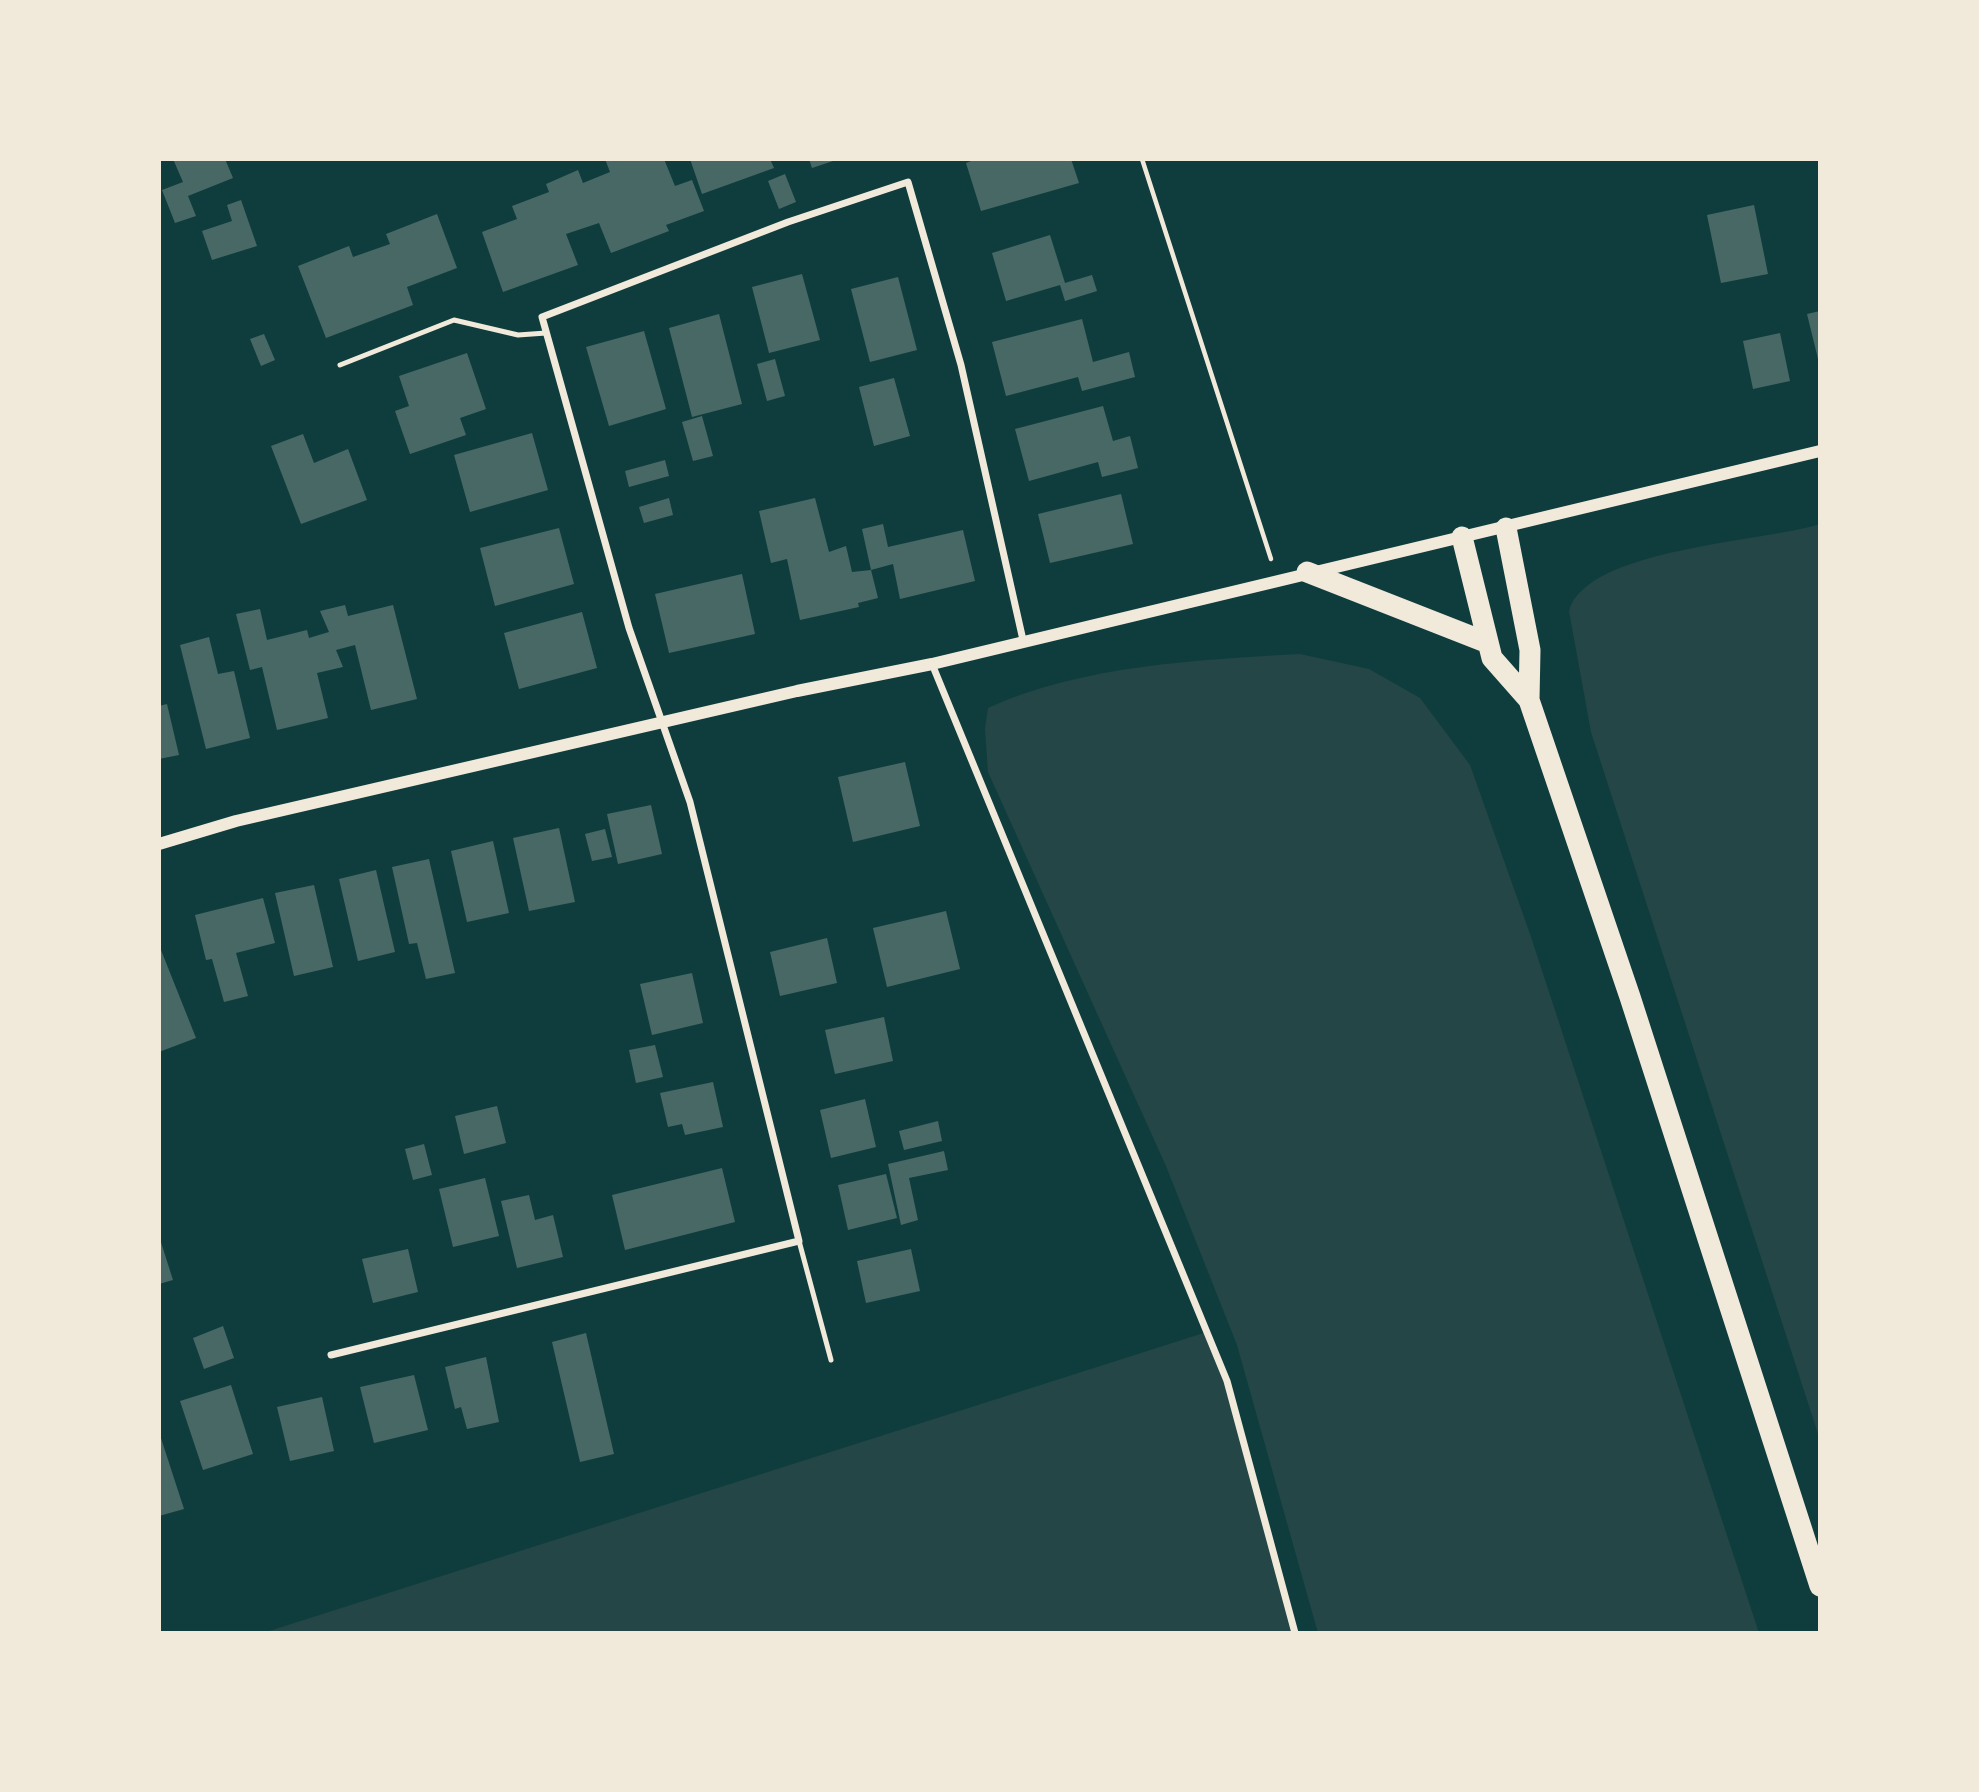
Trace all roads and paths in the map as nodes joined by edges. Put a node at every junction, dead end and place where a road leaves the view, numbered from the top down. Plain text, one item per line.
1 (1142, 159) edge
2 (546, 332) junction
3 (340, 365) dead end
4 (1820, 451) edge
5 (1506, 528) junction
6 (1462, 537) junction
7 (1307, 572) junction
8 (1277, 579) junction
9 (1023, 640) junction
10 (1488, 643) junction
11 (932, 664) junction
12 (1529, 700) junction
13 (661, 723) junction
14 (159, 844) edge
15 (799, 1241) junction
16 (331, 1355) dead end
17 (831, 1360) dead end
18 (1820, 1586) edge
19 (1295, 1633) edge

1 - 8 path
2 - 3 lane
2 - 9 street
2 - 13 street
4 - 5 street
5 - 6 street
5 - 12 highway
6 - 7 street
6 - 10 highway
7 - 8 street
7 - 10 highway
8 - 9 street
9 - 11 street
10 - 12 highway
11 - 13 street
11 - 19 street
12 - 18 highway
13 - 14 street
13 - 15 street
15 - 16 street
15 - 17 lane

